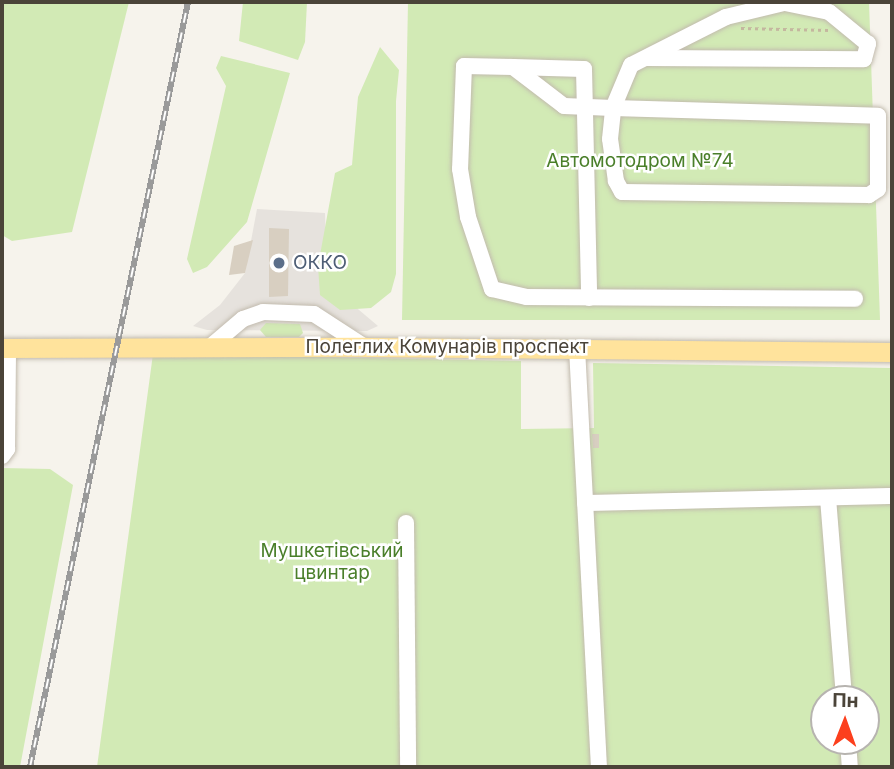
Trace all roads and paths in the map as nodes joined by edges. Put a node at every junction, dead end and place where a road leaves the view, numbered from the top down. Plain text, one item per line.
1 (786, 2) edge
2 (733, 28) dead end
3 (853, 31) junction
4 (645, 58) junction
5 (513, 67) junction
6 (585, 107) junction
7 (613, 108) junction
8 (589, 298) junction
9 (855, 299) dead end
10 (211, 346) junction
11 (365, 346) junction
12 (5, 348) edge
13 (577, 348) junction
14 (892, 352) edge
15 (2, 456) edge
16 (892, 496) edge
17 (828, 498) junction
18 (585, 503) junction
19 (406, 523) dead end
20 (844, 685) edge
21 (408, 767) edge
22 (599, 767) edge

1 - 3 lane
1 - 4 lane
2 - 3 path
3 - 4 lane
4 - 7 lane
5 - 6 lane
5 - 6 lane
5 - 8 lane
6 - 7 lane
6 - 8 lane
7 - 7 lane
8 - 9 lane
10 - 11 main road, Полеглих Комунарів проспект
10 - 11 lane
10 - 12 main road, Полеглих Комунарів проспект
11 - 13 main road, Полеглих Комунарів проспект
12 - 15 lane
13 - 14 main road, Полеглих Комунарів проспект
13 - 18 lane
16 - 17 lane
17 - 18 lane
17 - 20 lane
18 - 22 lane
19 - 21 lane

